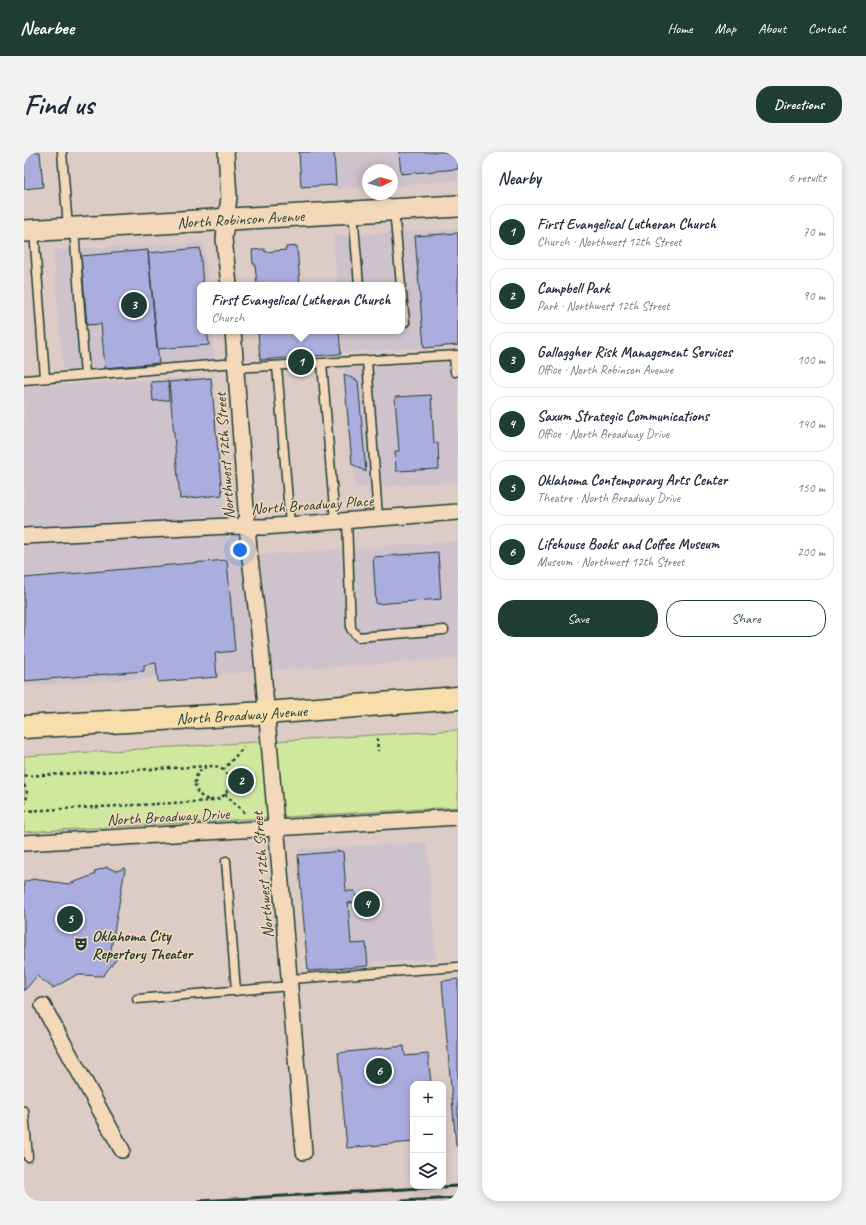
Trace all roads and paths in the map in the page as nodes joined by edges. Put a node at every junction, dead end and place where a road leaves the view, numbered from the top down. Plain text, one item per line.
1 (62, 152) edge
2 (226, 152) edge
3 (458, 206) edge
4 (394, 210) junction
5 (354, 212) junction
6 (227, 219) junction
7 (71, 228) junction
8 (29, 231) edge
9 (229, 282) edge
10 (359, 282) edge
11 (401, 282) edge
12 (233, 334) edge
13 (456, 355) edge
14 (367, 360) junction
15 (322, 363) junction
16 (236, 366) junction
17 (277, 366) junction
18 (455, 372) dead end
19 (85, 375) junction
20 (45, 378) junction
21 (24, 380) edge
22 (458, 512) edge
23 (378, 518) junction
24 (341, 521) junction
25 (290, 525) junction
26 (247, 526) junction
27 (24, 536) edge
28 (444, 630) dead end
29 (458, 698) edge
30 (266, 713) junction
31 (24, 727) edge
32 (377, 738) dead end
33 (244, 747) dead end
34 (378, 751) dead end
35 (209, 766) junction
36 (223, 770) junction
37 (24, 776) edge
38 (24, 785) edge
39 (225, 794) junction
40 (212, 801) junction
41 (24, 804) edge
42 (24, 811) edge
43 (248, 815) dead end
44 (458, 817) edge
45 (276, 828) junction
46 (24, 843) edge
47 (226, 861) dead end
48 (458, 967) edge
49 (290, 983) junction
50 (236, 991) junction
51 (137, 1000) dead end
52 (43, 1006) dead end
53 (24, 1111) edge
54 (122, 1150) dead end
55 (304, 1152) dead end
56 (28, 1158) dead end

1 - 7 lane
2 - 6 street
3 - 4 street, North Robinson Avenue
4 - 5 street, North Robinson Avenue
4 - 11 lane
5 - 6 street, North Robinson Avenue
5 - 10 lane
6 - 7 street, North Robinson Avenue
6 - 9 street
7 - 8 street, North Robinson Avenue
7 - 19 lane
8 - 20 lane
12 - 16 street, Northwest 12th Street
13 - 14 lane
13 - 18 lane
14 - 15 lane
14 - 23 lane
15 - 17 lane
15 - 24 lane
16 - 17 lane
16 - 19 lane
16 - 26 street, Northwest 12th Street
17 - 25 lane
19 - 20 lane
20 - 21 lane
22 - 23 street, North Broadway Place
23 - 24 street, North Broadway Place
24 - 25 street, North Broadway Place
24 - 28 lane
25 - 26 street, North Broadway Place
26 - 27 street, North Broadway Place
26 - 30 street, Northwest 12th Street
29 - 30 main road, North Broadway Avenue
30 - 31 main road, North Broadway Avenue
30 - 45 street, Northwest 12th Street
32 - 34 path
33 - 36 path
35 - 36 path
35 - 37 path
35 - 40 path
36 - 39 path
38 - 41 path
39 - 40 path
39 - 43 path
40 - 42 path
44 - 45 street, North Broadway Drive
45 - 46 street, North Broadway Drive
45 - 49 street, Northwest 12th Street
47 - 50 lane
48 - 49 lane
49 - 50 lane
49 - 55 street, Northwest 12th Street
50 - 51 lane
52 - 54 street
53 - 56 lane

